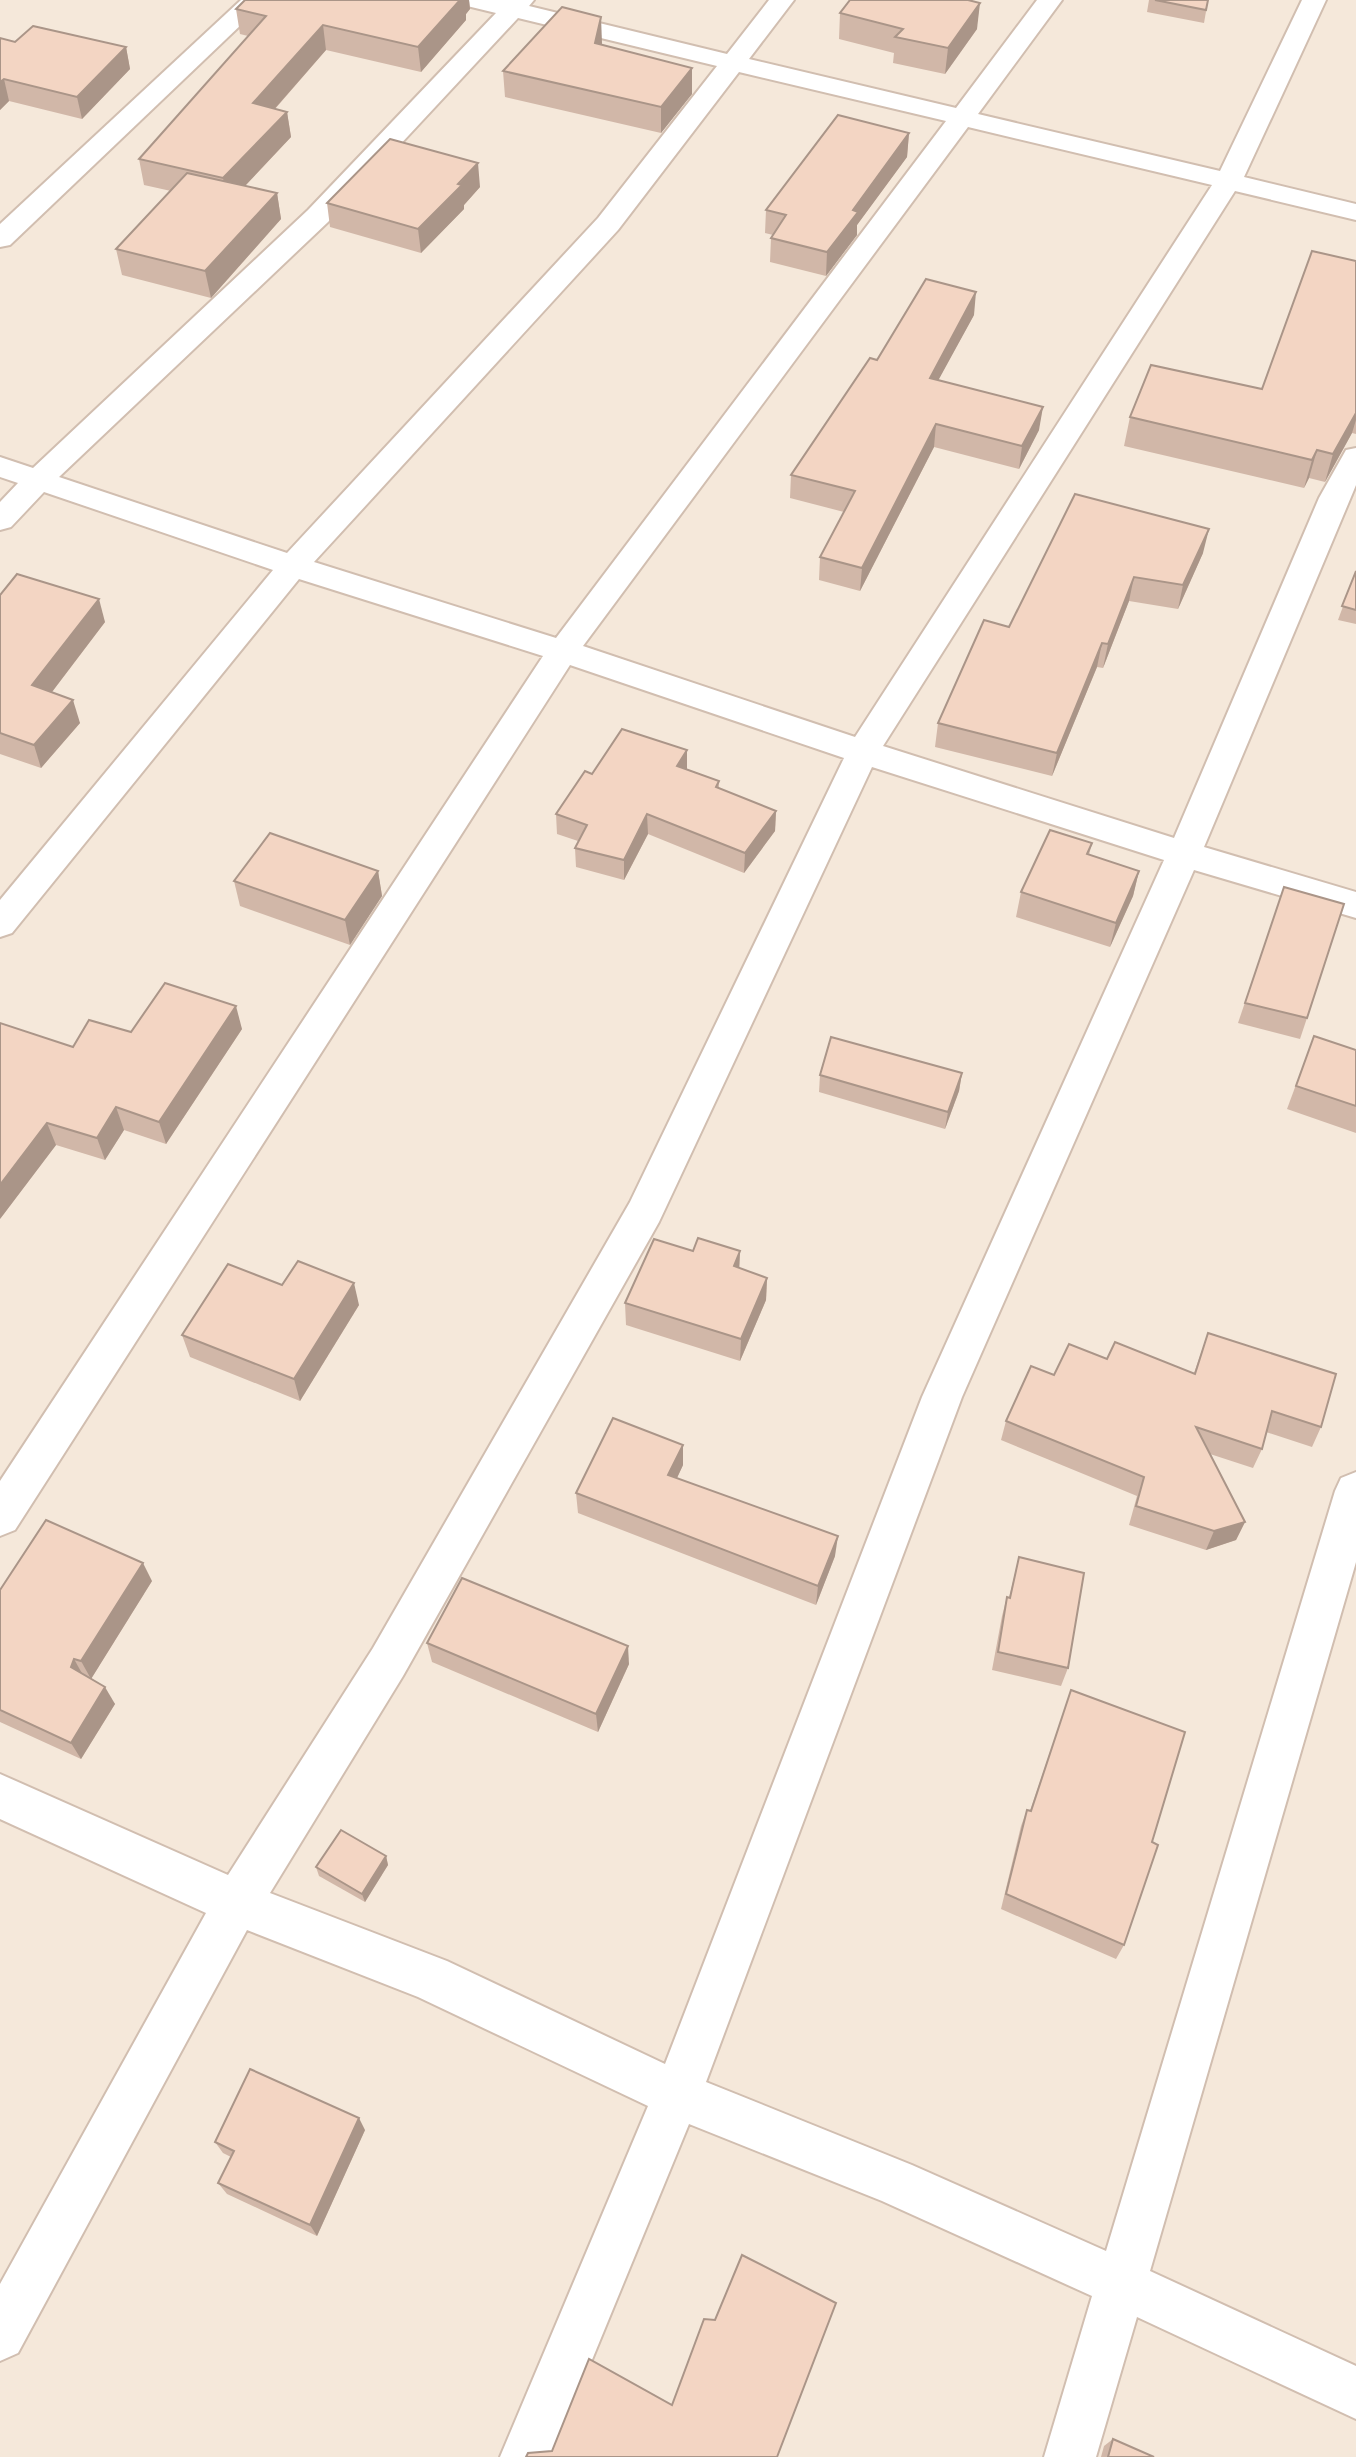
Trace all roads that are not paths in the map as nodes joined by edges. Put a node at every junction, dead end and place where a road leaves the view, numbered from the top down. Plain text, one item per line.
1 (255, 0) edge
2 (472, 0) edge
3 (782, 0) edge
4 (1049, 0) edge
5 (1314, 0) edge
6 (517, 5) edge
7 (732, 64) junction
8 (964, 118) junction
9 (1229, 180) junction
10 (1356, 212) edge
11 (0, 239) edge
12 (1356, 457) edge
13 (0, 467) edge
14 (39, 479) junction
15 (0, 520) edge
16 (293, 566) junction
17 (563, 651) junction
18 (863, 752) junction
19 (1184, 854) junction
20 (1356, 905) edge
21 (0, 924) edge
22 (1356, 1491) edge
23 (0, 1517) edge
24 (0, 1796) edge
25 (237, 1903) junction
26 (677, 2095) junction
27 (1120, 2283) junction
28 (0, 2335) edge
29 (1356, 2393) edge
30 (526, 2457) edge
31 (1070, 2457) edge

1 - 11 street
2 - 6 street
3 - 7 street
4 - 8 street
5 - 9 street
6 - 7 street
6 - 14 street
7 - 8 street
7 - 16 street
8 - 9 street
8 - 17 street
9 - 10 street
9 - 18 street
12 - 19 street
13 - 14 street
14 - 15 street
14 - 16 street
16 - 17 street
16 - 21 street
17 - 18 street
17 - 23 street
18 - 19 street
18 - 25 street
19 - 20 street
19 - 26 street
22 - 27 street
24 - 25 street
25 - 26 street
25 - 28 street
26 - 27 street
26 - 30 street
27 - 29 street
27 - 31 street

